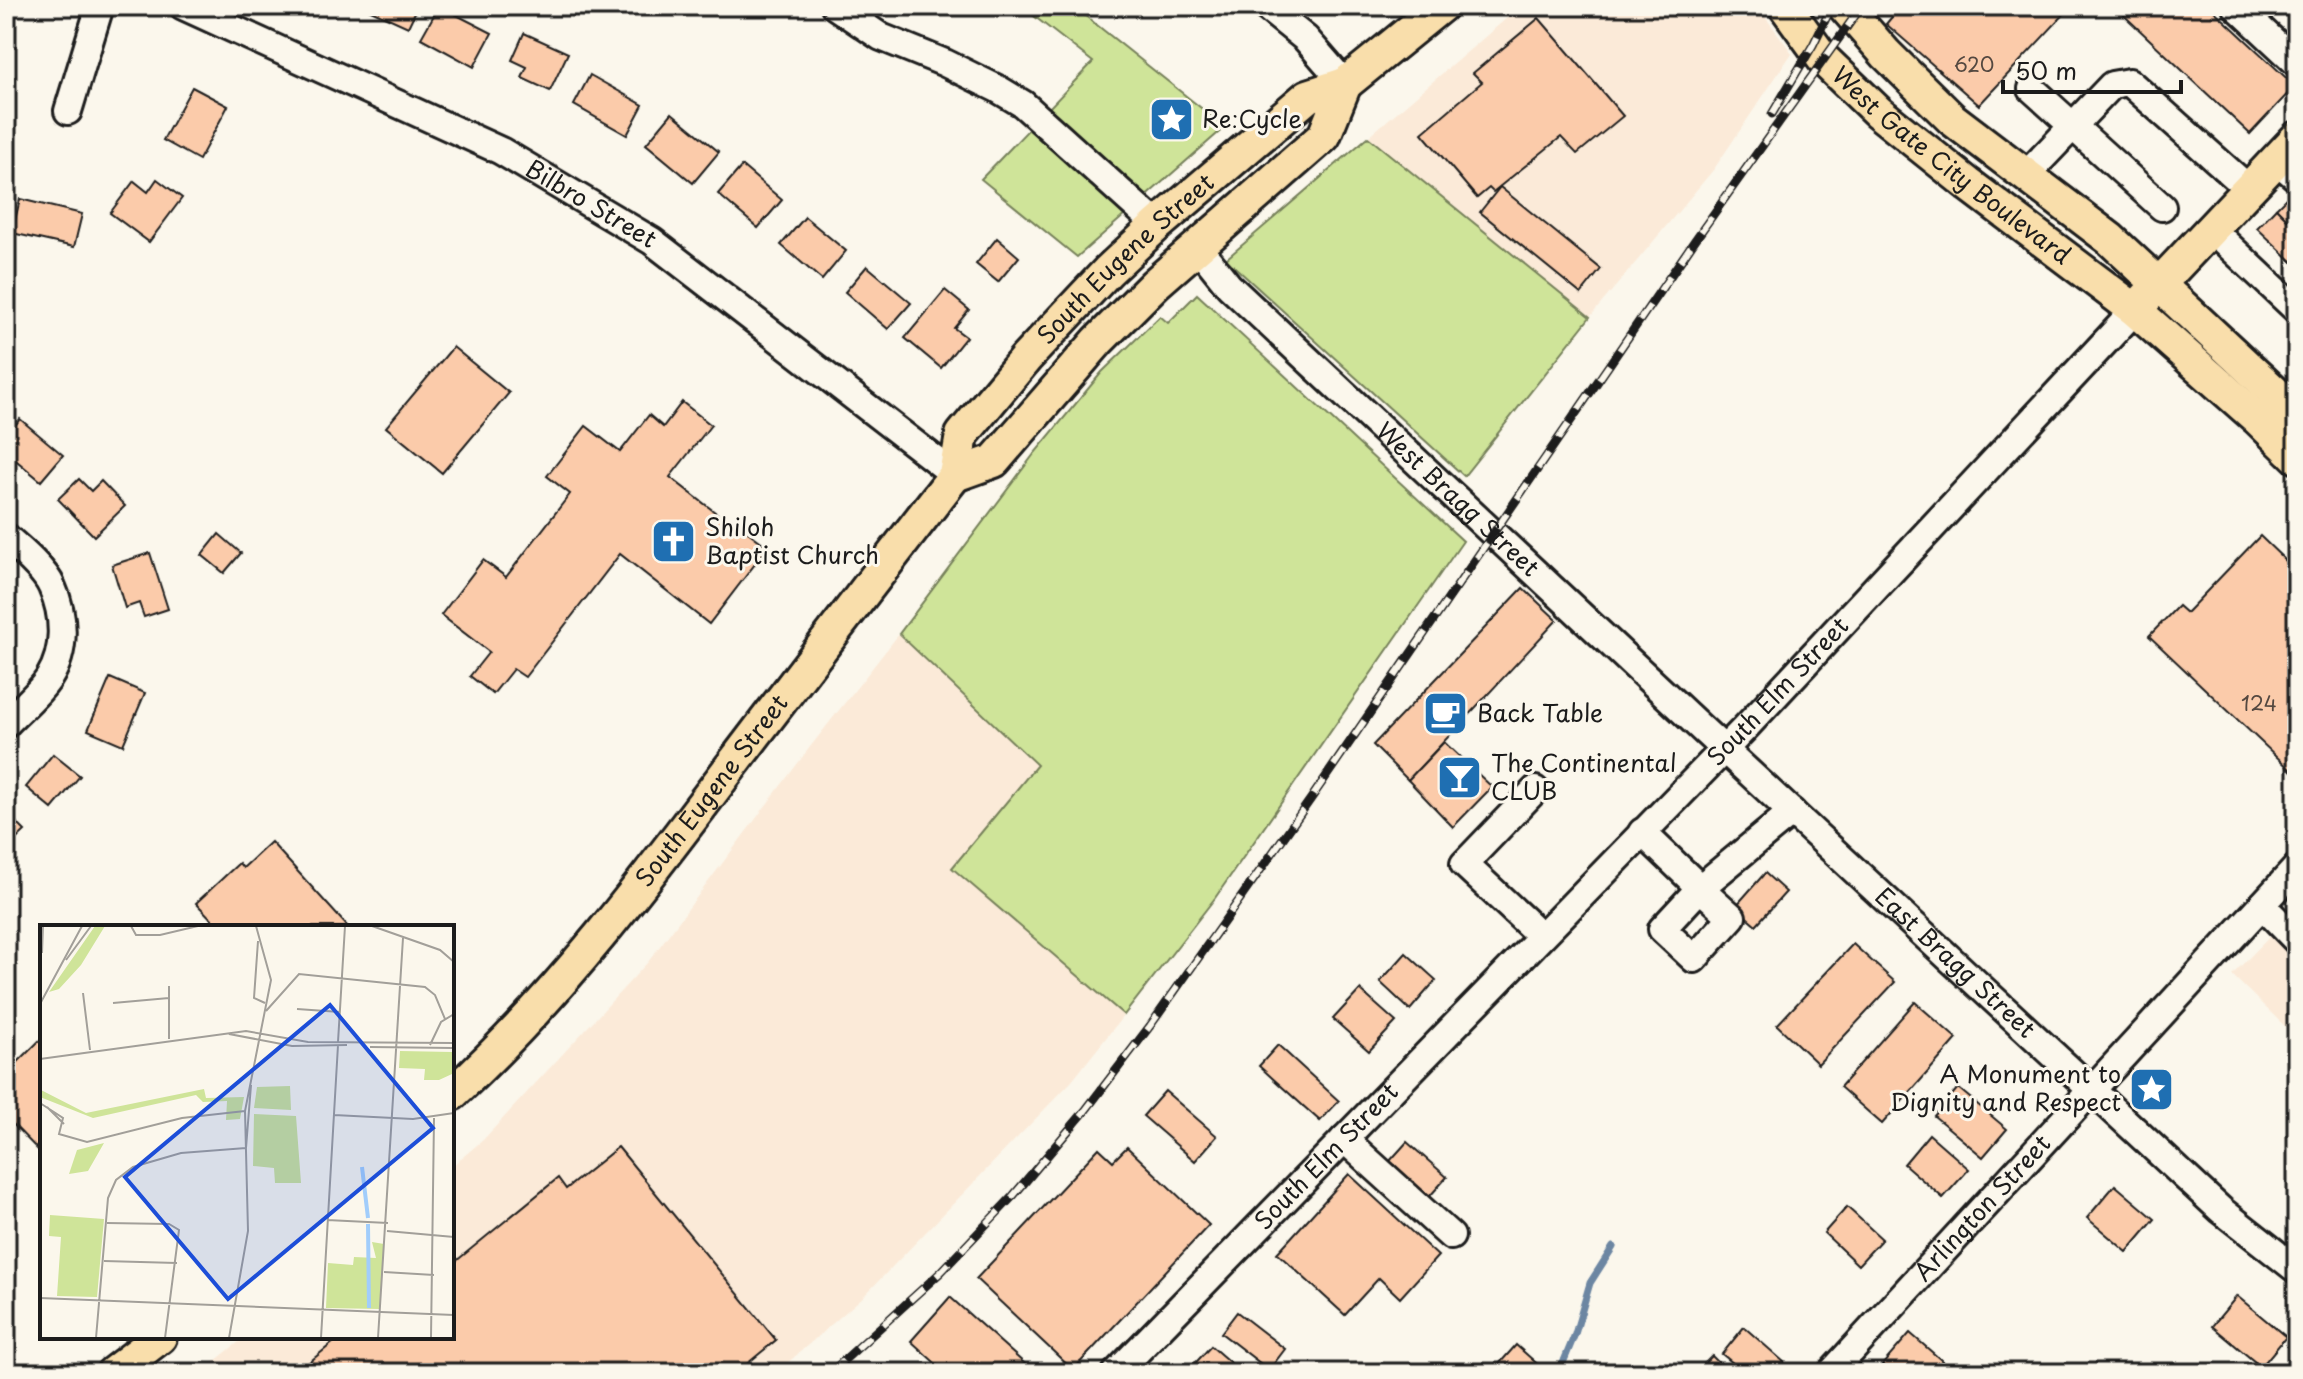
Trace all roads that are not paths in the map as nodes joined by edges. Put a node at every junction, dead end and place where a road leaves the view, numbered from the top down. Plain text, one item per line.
1 (100, 6) edge
2 (183, 6) edge
3 (835, 6) edge
4 (1265, 6) edge
5 (1441, 6) edge
6 (1785, 6) edge
7 (1844, 6) edge
8 (2236, 6) edge
9 (2297, 63) edge
10 (1345, 84) junction
11 (2032, 89) dead end
12 (68, 111) dead end
13 (2073, 126) junction
14 (2290, 158) edge
15 (2026, 175) junction
16 (2249, 189) junction
17 (2162, 207) dead end
18 (1157, 225) junction
19 (2211, 229) junction
20 (1197, 246) junction
21 (2160, 284) junction
22 (2135, 310) junction
23 (2297, 310) edge
24 (2297, 413) edge
25 (2297, 457) edge
26 (955, 475) junction
27 (6, 537) edge
28 (6, 724) edge
29 (1723, 748) junction
30 (1535, 790) dead end
31 (1792, 812) junction
32 (1642, 832) junction
33 (2297, 867) edge
34 (2262, 905) junction
35 (1541, 936) junction
36 (2297, 941) edge
37 (2092, 1091) junction
38 (454, 1092) edge
39 (1344, 1139) junction
40 (1451, 1236) dead end
41 (2297, 1270) edge
42 (157, 1339) edge
43 (113, 1373) edge
44 (1116, 1373) edge
45 (1831, 1373) edge

1 - 12 street
2 - 26 street, Bilbro Street
3 - 18 street
4 - 10 street
5 - 10 main road, South Eugene Street
6 - 22 main road, West Gate City Boulevard
7 - 15 main road, West Gate City Boulevard
8 - 9 street
10 - 18 main road, South Eugene Street
10 - 20 main road, South Eugene Street
11 - 13 street
13 - 15 street
13 - 16 street
13 - 17 street
14 - 16 main road, South Elm Street
15 - 21 main road, West Gate City Boulevard
16 - 19 main road, South Elm Street
18 - 26 main road, South Eugene Street
19 - 21 main road, South Elm Street
19 - 23 street
20 - 26 main road, South Eugene Street
20 - 29 street, West Bragg Street
21 - 22 main road, South Elm Street
21 - 24 main road, West Gate City Boulevard
22 - 25 main road, West Gate City Boulevard
22 - 29 street, South Elm Street
26 - 38 main road, South Eugene Street
27 - 28 street
29 - 31 street, East Bragg Street
29 - 32 street, South Elm Street
30 - 35 street
31 - 32 street
31 - 37 street, East Bragg Street
32 - 35 street, South Elm Street
33 - 34 street, Arlington Street
34 - 36 street
34 - 37 street, Arlington Street
35 - 39 street, South Elm Street
37 - 41 street, East Bragg Street
37 - 45 street, Arlington Street
39 - 40 street
39 - 44 street, South Elm Street
42 - 43 main road

